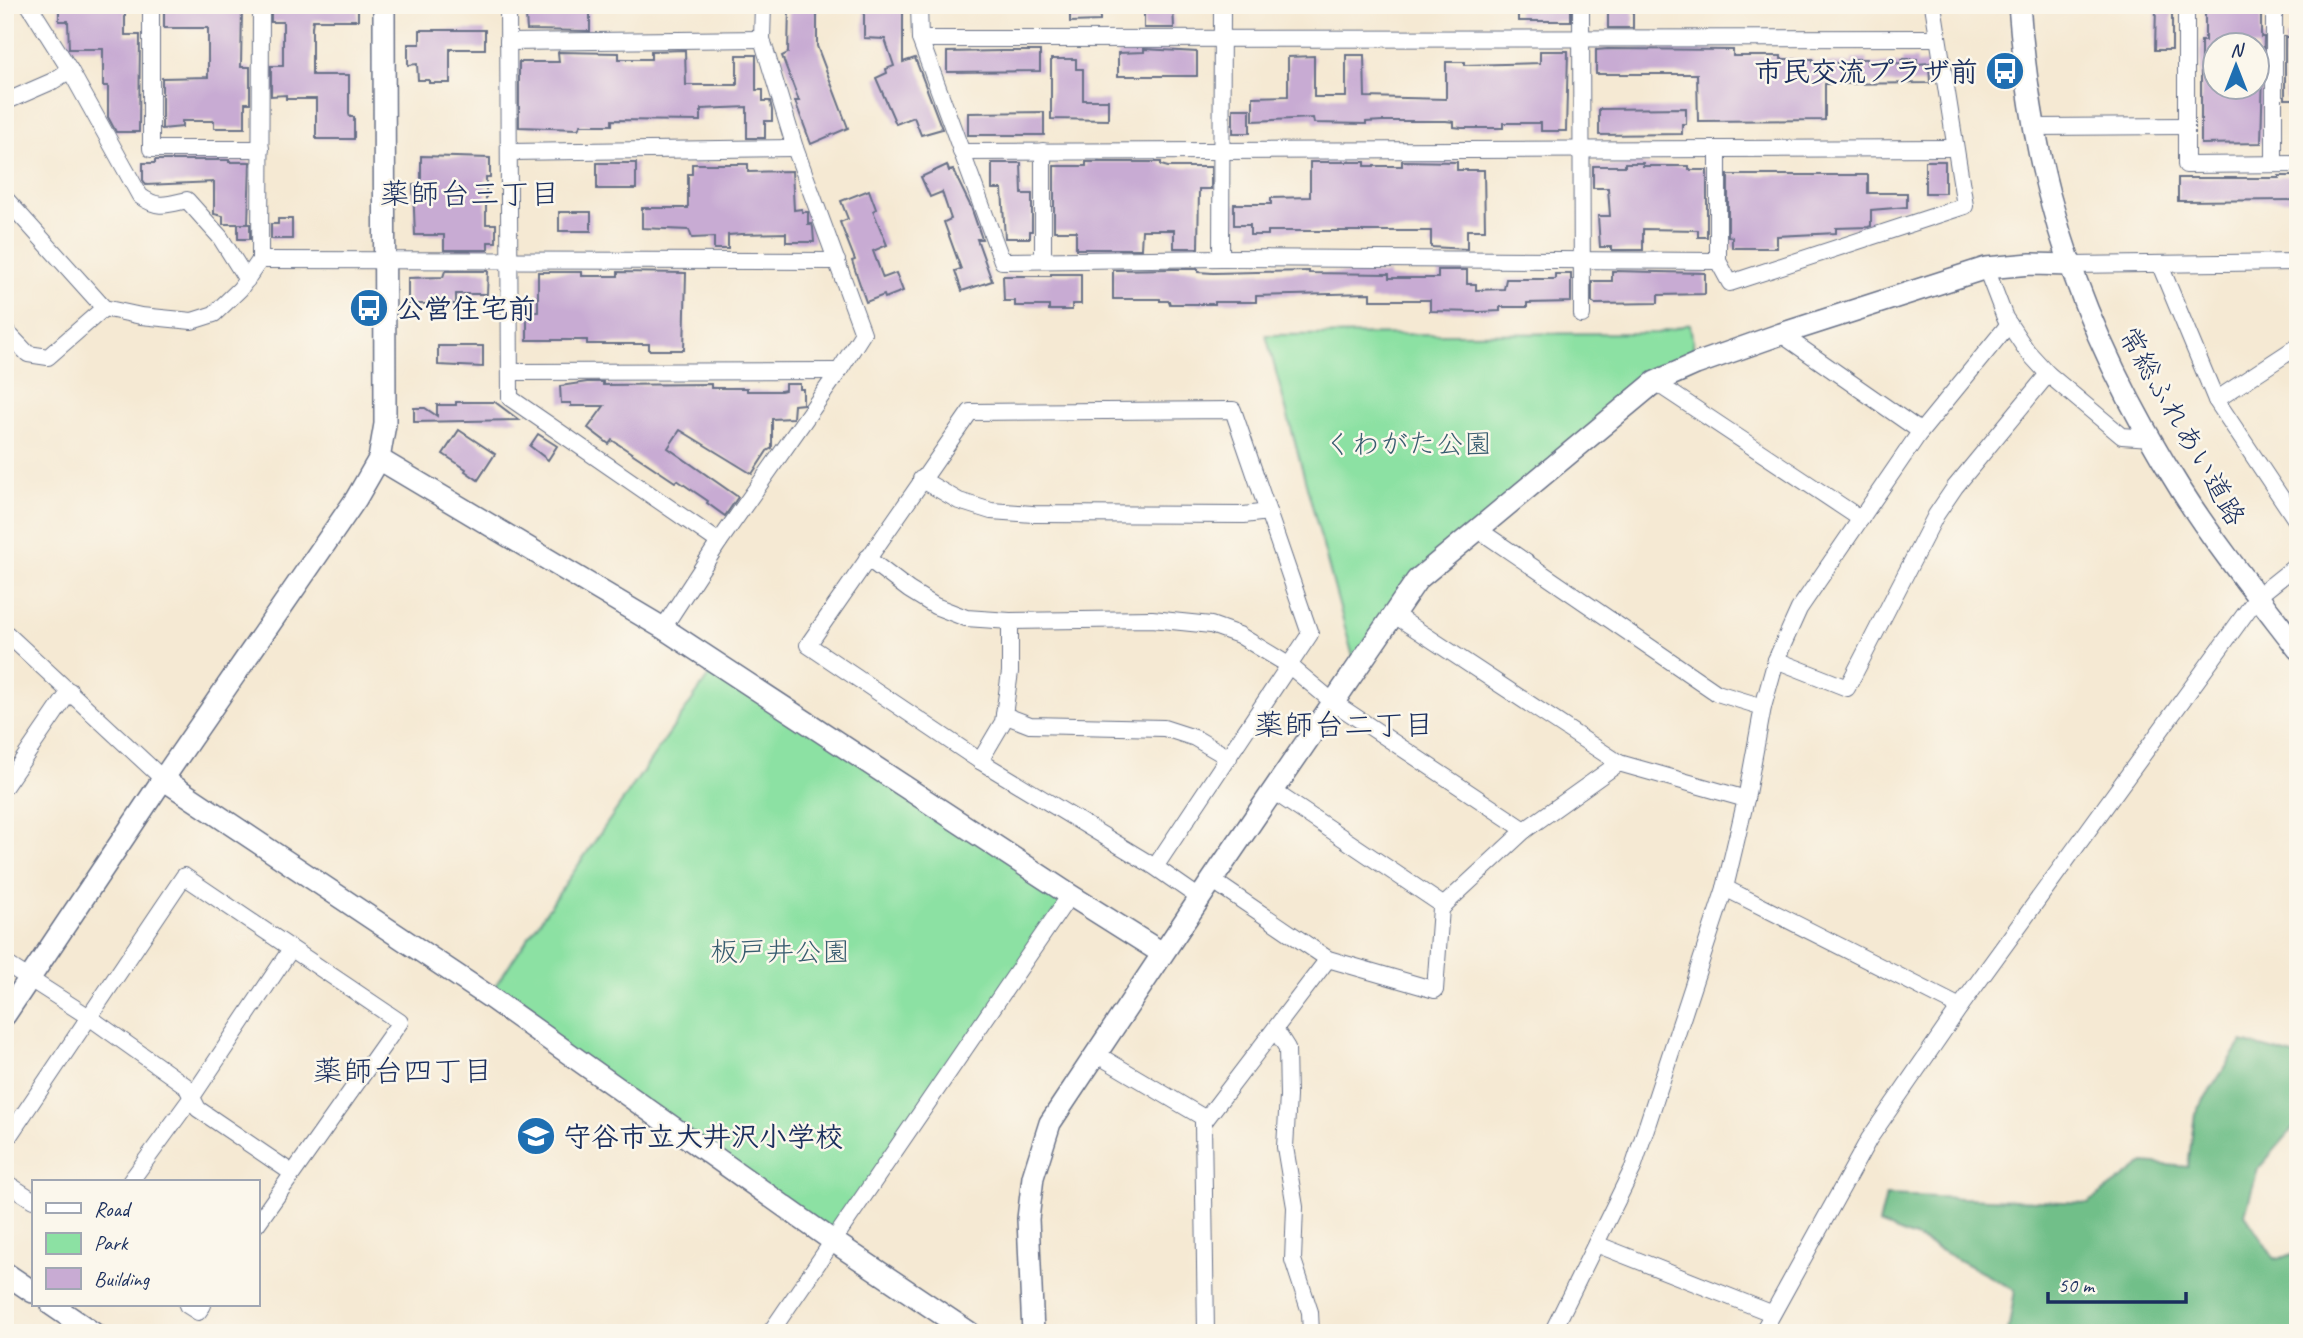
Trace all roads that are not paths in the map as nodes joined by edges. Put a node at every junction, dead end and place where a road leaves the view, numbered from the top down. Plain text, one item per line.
1 (29, 5) edge
2 (151, 5) edge
3 (261, 5) edge
4 (383, 5) edge
5 (508, 5) edge
6 (763, 5) edge
7 (919, 5) edge
8 (1222, 5) edge
9 (1581, 5) edge
10 (1933, 5) edge
11 (2019, 5) edge
12 (2186, 5) edge
13 (2274, 5) edge
14 (1937, 38) junction
15 (762, 39) junction
16 (920, 39) junction
17 (1222, 39) junction
18 (1581, 39) junction
19 (508, 41) junction
20 (70, 70) junction
21 (5, 102) edge
22 (2186, 126) junction
23 (2035, 127) junction
24 (795, 148) junction
25 (1955, 148) junction
26 (261, 149) junction
27 (1222, 150) junction
28 (1581, 150) junction
29 (1718, 150) junction
30 (510, 152) junction
31 (961, 152) junction
32 (1043, 152) junction
33 (2274, 164) junction
34 (2298, 164) edge
35 (5, 198) edge
36 (1221, 258) junction
37 (260, 260) junction
38 (1043, 260) junction
39 (384, 261) junction
40 (837, 261) junction
41 (1718, 261) junction
42 (509, 262) junction
43 (1581, 262) junction
44 (2298, 262) edge
45 (2071, 265) junction
46 (2160, 265) junction
47 (1986, 268) junction
48 (247, 280) junction
49 (104, 308) junction
50 (1582, 315) dead end
51 (2009, 324) junction
52 (5, 330) edge
53 (1781, 334) junction
54 (2298, 346) edge
55 (839, 371) junction
56 (510, 372) junction
57 (2048, 374) junction
58 (1655, 382) junction
59 (2216, 400) junction
60 (1920, 431) junction
61 (2151, 438) junction
62 (379, 459) junction
63 (921, 479) junction
64 (1268, 512) junction
65 (2296, 518) edge
66 (1861, 519) junction
67 (1476, 528) junction
68 (719, 542) junction
69 (867, 558) junction
70 (2298, 564) edge
71 (2258, 596) junction
72 (1393, 614) junction
73 (1010, 621) junction
74 (663, 628) junction
75 (5, 632) edge
76 (2298, 649) edge
77 (1776, 660) junction
78 (1290, 666) junction
79 (70, 691) junction
80 (1333, 702) junction
81 (1763, 707) junction
82 (1004, 715) junction
83 (1229, 758) junction
84 (980, 761) junction
85 (1619, 763) junction
86 (163, 779) junction
87 (5, 786) edge
88 (1273, 791) junction
89 (1746, 799) junction
90 (1525, 830) junction
91 (1155, 867) junction
92 (1725, 888) junction
93 (1207, 889) junction
94 (1070, 895) junction
95 (1444, 906) junction
96 (292, 949) junction
97 (1162, 953) junction
98 (1328, 959) junction
99 (5, 962) edge
100 (30, 979) junction
101 (1960, 1007) junction
102 (5, 1015) edge
103 (89, 1017) junction
104 (1275, 1029) junction
105 (1096, 1054) junction
106 (192, 1097) junction
107 (1206, 1119) junction
108 (5, 1142) edge
109 (292, 1172) junction
110 (131, 1180) edge
111 (5, 1182) edge
112 (32, 1199) edge
113 (259, 1221) edge
114 (833, 1241) junction
115 (1595, 1244) junction
116 (5, 1273) edge
117 (32, 1291) edge
118 (53, 1306) edge
119 (189, 1306) edge
120 (202, 1306) edge
121 (1771, 1312) junction
122 (93, 1333) edge
123 (770, 1333) edge
124 (970, 1333) edge
125 (1033, 1333) edge
126 (1206, 1333) edge
127 (1311, 1333) edge
128 (1552, 1333) edge
129 (1762, 1333) edge

1 - 20 street
2 - 26 street
3 - 26 street
4 - 39 street
5 - 19 street
6 - 15 street
7 - 16 street
8 - 17 street
9 - 18 street
10 - 14 street
11 - 23 street, 常総ふれあい道路
12 - 22 street
13 - 33 street
14 - 18 street
14 - 25 street
15 - 19 street
15 - 24 street
16 - 17 street
16 - 31 street
17 - 18 street
17 - 27 street
18 - 28 street
19 - 30 street
20 - 21 street
20 - 48 street
22 - 23 street
22 - 33 street
23 - 45 street, 常総ふれあい道路
24 - 30 street
24 - 40 street
25 - 29 street
25 - 41 street
26 - 37 street
27 - 28 street
27 - 32 street
27 - 36 street
28 - 29 street
28 - 43 street
29 - 41 street
30 - 42 street
31 - 32 street
31 - 38 street
32 - 38 street
33 - 34 street
35 - 49 street
36 - 38 street
36 - 43 street
37 - 39 street
37 - 48 street
39 - 42 street
39 - 62 street
40 - 42 street
40 - 55 street
41 - 43 street
42 - 56 street
43 - 50 street
44 - 46 street
45 - 46 street
45 - 47 street
45 - 61 street, 常総ふれあい道路
46 - 59 street
47 - 51 street
47 - 53 street
48 - 49 street
49 - 52 street
51 - 57 street
51 - 60 street
53 - 58 street
53 - 60 street
54 - 59 street
55 - 56 street
55 - 68 street
56 - 68 street
57 - 61 street
57 - 77 street
58 - 66 street
58 - 67 street
59 - 65 street
60 - 66 street
61 - 71 street, 常総ふれあい道路
62 - 74 street
62 - 86 street
63 - 64 street
63 - 64 street
63 - 69 street
64 - 78 street
66 - 77 street
67 - 72 street
67 - 81 street
68 - 74 street
69 - 73 street
69 - 84 street
70 - 71 street
71 - 76 street, 常総ふれあい道路
71 - 101 street
72 - 80 street
72 - 85 street
73 - 78 street
73 - 82 street
74 - 94 street
75 - 79 street
77 - 81 street
78 - 80 street
78 - 83 street
79 - 86 street
79 - 87 street
80 - 88 street
80 - 90 street
81 - 89 street
82 - 83 street
82 - 84 street
83 - 91 street
84 - 91 street
85 - 89 street
85 - 90 street
86 - 100 street
86 - 114 street
88 - 93 street
88 - 95 street
89 - 92 street
90 - 95 street
91 - 93 street
92 - 101 street
92 - 115 street
93 - 97 street
93 - 98 street
94 - 97 street
94 - 114 street
95 - 98 street
96 - 103 street
96 - 106 street
96 - 109 street
97 - 105 street
98 - 104 street
99 - 100 street
100 - 102 street
100 - 103 street
101 - 121 street
103 - 106 street
103 - 108 street
104 - 107 street
104 - 127 street
105 - 107 street
105 - 125 street
106 - 109 street
106 - 110 street
107 - 126 street
109 - 113 street
111 - 112 street
114 - 123 street
114 - 124 street
115 - 121 street
115 - 128 street
116 - 117 street
118 - 122 street
119 - 120 street
121 - 129 street

